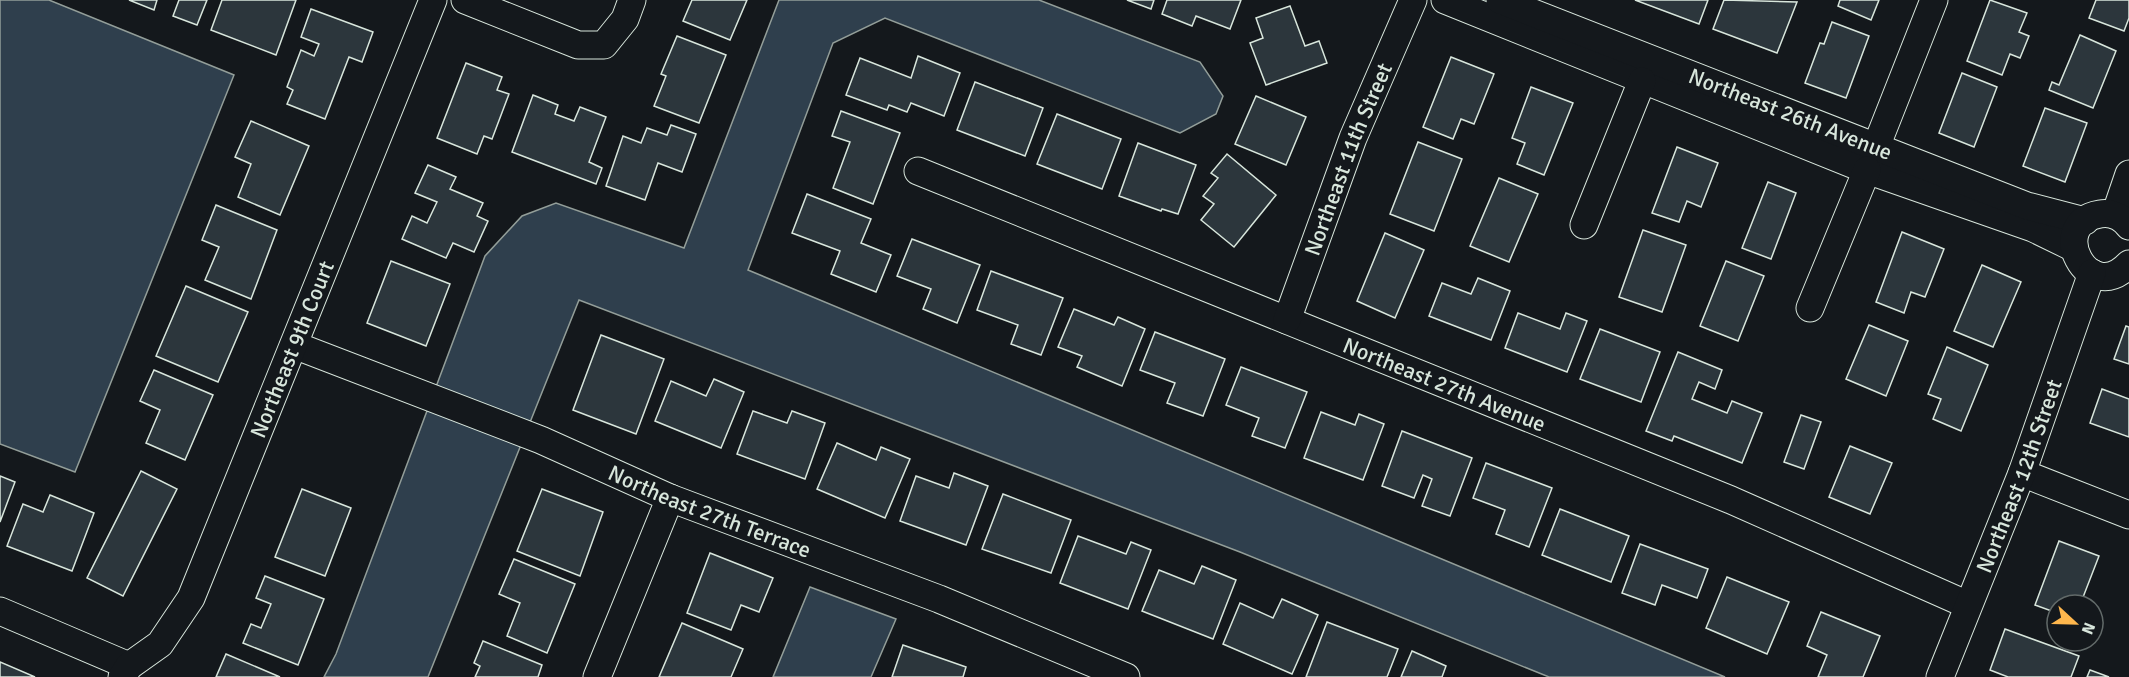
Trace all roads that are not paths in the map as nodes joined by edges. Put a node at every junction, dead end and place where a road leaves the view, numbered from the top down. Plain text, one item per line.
1 (433, 0) edge
2 (465, 0) edge
3 (632, 0) edge
4 (1413, 0) edge
5 (1445, 0) edge
6 (1500, 0) edge
7 (1934, 0) edge
8 (1642, 81) junction
9 (1872, 158) junction
10 (918, 171) dead end
11 (2129, 174) edge
12 (2122, 220) edge
13 (2085, 221) junction
14 (1584, 225) dead end
15 (2074, 248) junction
16 (2128, 265) edge
17 (2092, 273) junction
18 (1810, 308) dead end
19 (1287, 320) junction
20 (294, 345) junction
21 (2022, 473) junction
22 (670, 498) junction
23 (2129, 515) edge
24 (1968, 605) junction
25 (0, 611) edge
26 (125, 672) edge
27 (597, 677) edge
28 (1126, 677) edge
29 (1940, 677) edge

1 - 20 street, Northeast 9th Court
2 - 3 street
4 - 19 street, Northeast 11th Street
5 - 8 street, Northeast 26th Avenue
6 - 9 street, Northeast 26th Avenue
7 - 9 street
8 - 9 street, Northeast 26th Avenue
8 - 14 street
9 - 13 street, Northeast 26th Avenue
9 - 15 street, Northeast 26th Avenue
9 - 18 street, Northeast 26th Avenue
10 - 19 street, Northeast 27th Avenue
11 - 12 street
12 - 13 street
13 - 15 street
15 - 17 street
16 - 17 street
17 - 21 street, Northeast 12th Street
19 - 24 street, Northeast 27th Avenue
20 - 22 street, Northeast 27th Terrace
20 - 26 street, Northeast 9th Court
21 - 23 street
21 - 24 street, Northeast 12th Street
22 - 27 street
22 - 28 street, Northeast 27th Terrace
24 - 29 street, Northeast 12th Street
25 - 26 street

